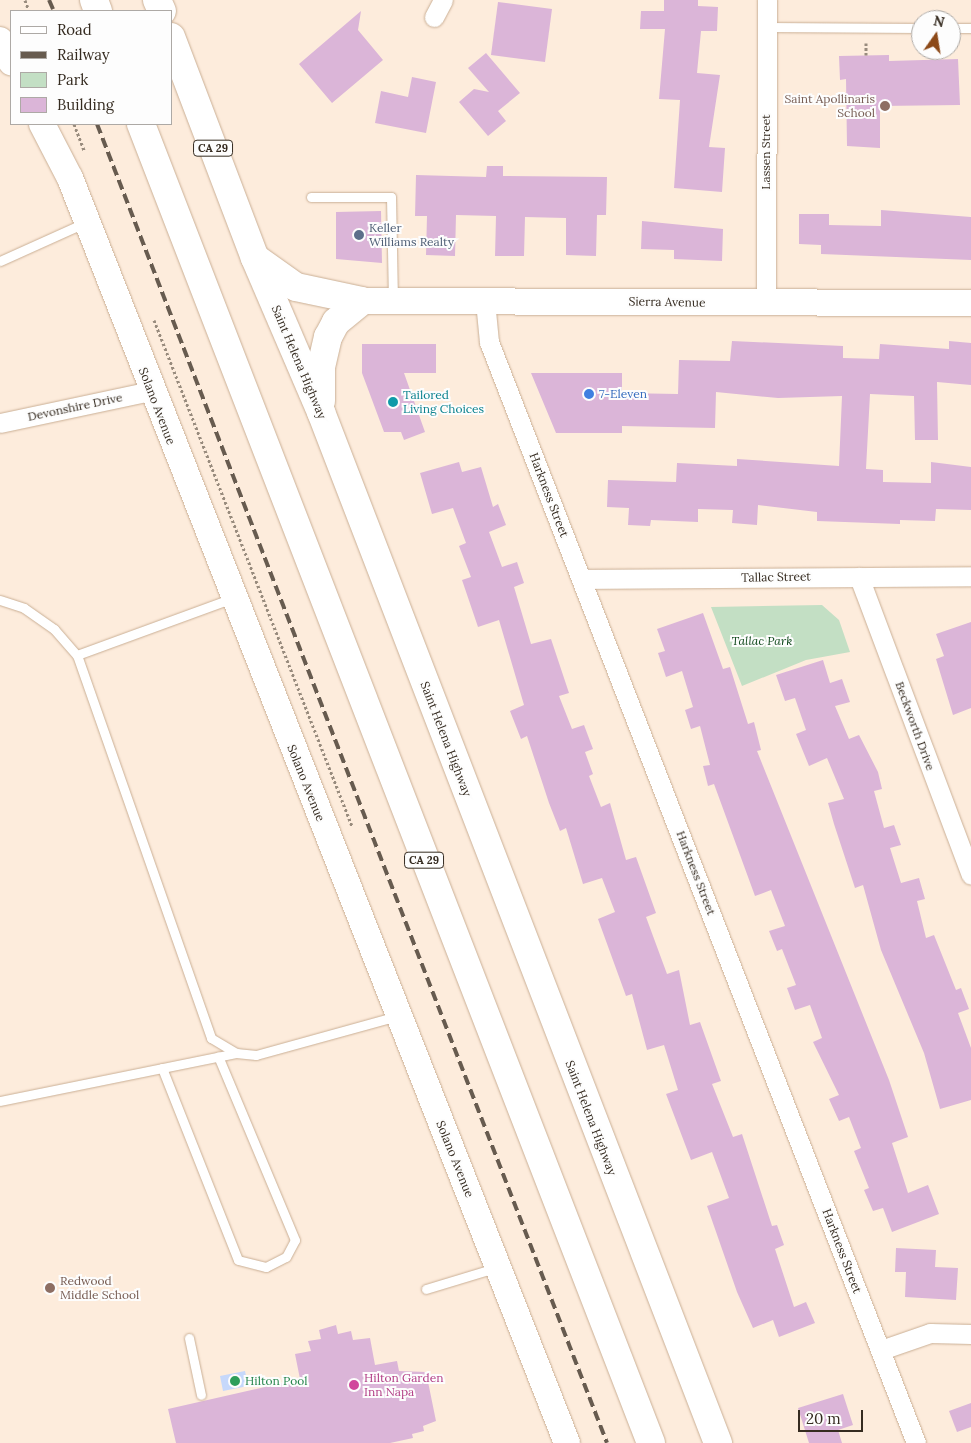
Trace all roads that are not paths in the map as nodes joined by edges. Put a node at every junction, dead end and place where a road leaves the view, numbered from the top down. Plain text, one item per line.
1 (443, 0) edge
2 (766, 0) edge
3 (434, 17) dead end
4 (766, 27) junction
5 (911, 28) edge
6 (0, 40) edge
7 (172, 40) edge
8 (10, 60) edge
9 (42, 125) edge
10 (141, 125) edge
11 (311, 197) dead end
12 (87, 222) junction
13 (255, 258) junction
14 (0, 261) edge
15 (362, 301) junction
16 (393, 301) junction
17 (485, 301) junction
18 (766, 303) junction
19 (971, 303) edge
20 (151, 391) junction
21 (322, 412) junction
22 (0, 423) edge
23 (971, 576) edge
24 (859, 577) junction
25 (582, 579) junction
26 (233, 598) junction
27 (0, 600) edge
28 (77, 655) junction
29 (963, 834) edge
30 (971, 875) edge
31 (398, 1016) junction
32 (236, 1053) junction
33 (218, 1056) junction
34 (162, 1068) junction
35 (0, 1101) edge
36 (498, 1267) junction
37 (426, 1289) dead end
38 (971, 1334) edge
39 (189, 1338) dead end
40 (881, 1350) junction
41 (201, 1395) dead end
42 (567, 1443) edge
43 (651, 1443) edge
44 (718, 1443) edge
45 (916, 1443) edge

1 - 3 street
2 - 4 street, Lassen Street
4 - 5 lane
4 - 18 street, Lassen Street
6 - 8 street
7 - 13 highway, Saint Helena Highway / CA 29
9 - 12 street, Solano Avenue
10 - 43 highway, CA 29
11 - 16 lane
12 - 14 lane
12 - 20 street, Solano Avenue
13 - 15 highway
13 - 21 highway, Saint Helena Highway / CA 29
15 - 16 street, Sierra Avenue
15 - 21 highway
16 - 17 street, Sierra Avenue
17 - 18 street, Sierra Avenue
17 - 25 street, Harkness Street
18 - 19 street, Sierra Avenue
20 - 22 street, Devonshire Drive
20 - 26 street, Solano Avenue
21 - 44 highway, Saint Helena Highway / CA 29
23 - 24 street, Tallac Street
24 - 25 street, Tallac Street
24 - 29 street, Beckworth Drive
25 - 40 street, Harkness Street
26 - 28 lane
26 - 31 street, Solano Avenue
27 - 28 lane
28 - 32 lane
29 - 30 street, Beckworth Drive
31 - 32 lane
31 - 36 street, Solano Avenue
32 - 33 lane
33 - 34 lane
33 - 34 lane
34 - 35 lane
36 - 37 lane
36 - 42 street, Solano Avenue
38 - 40 street
39 - 41 lane
40 - 45 street, Harkness Street

